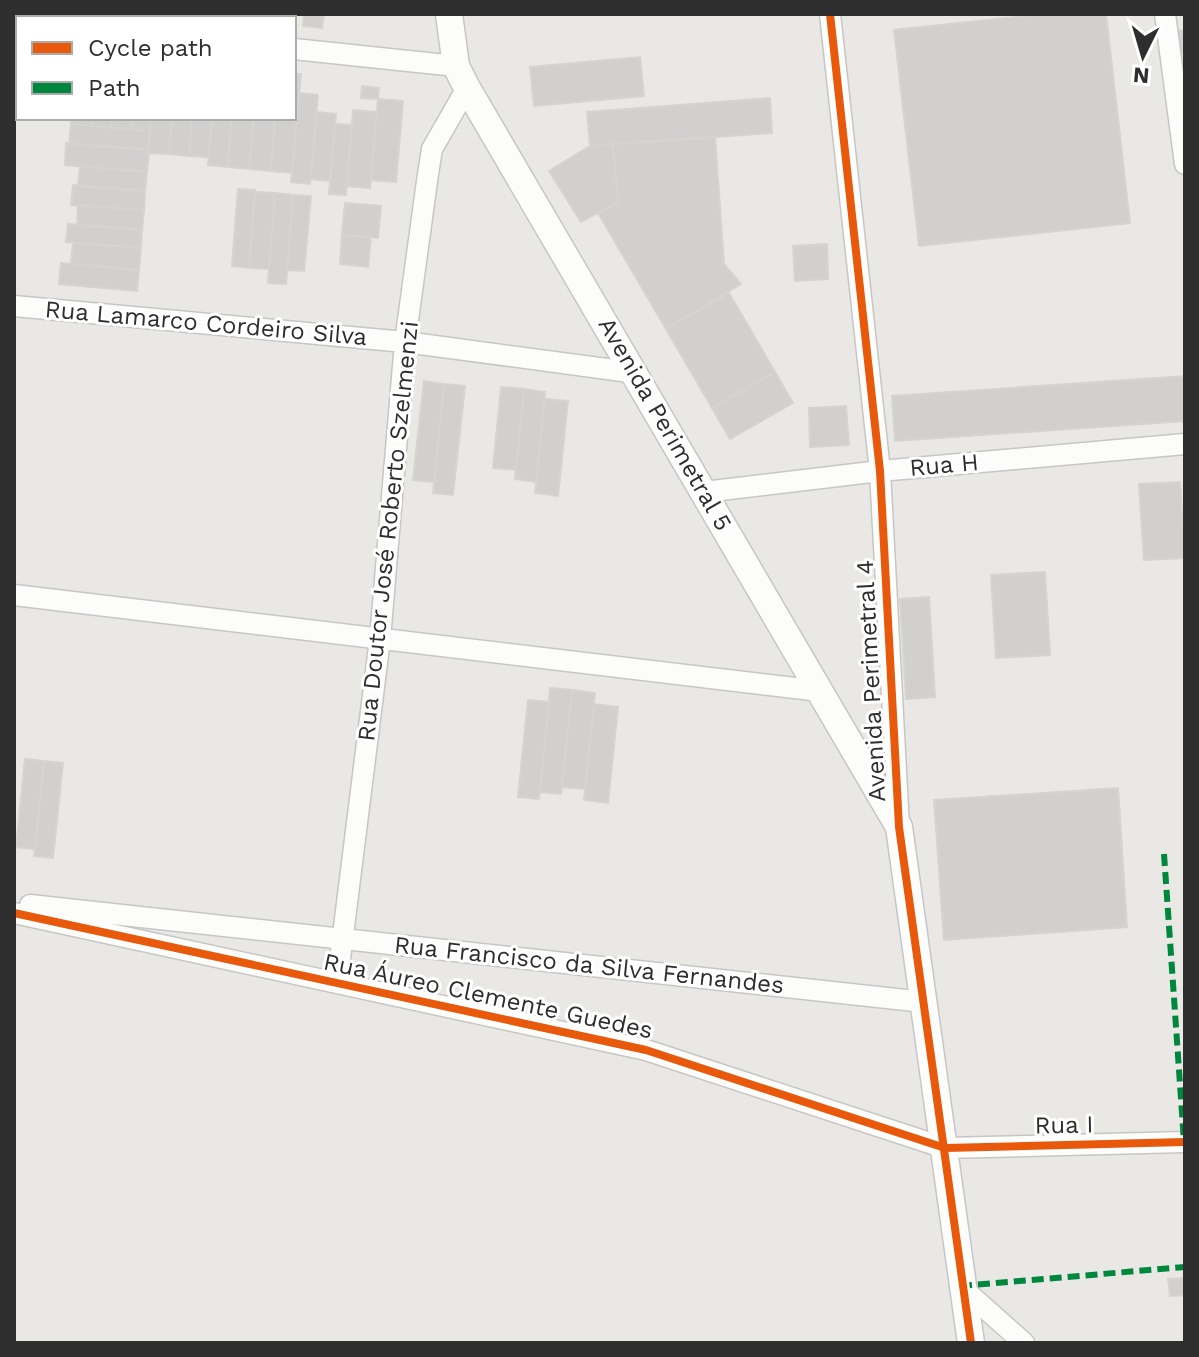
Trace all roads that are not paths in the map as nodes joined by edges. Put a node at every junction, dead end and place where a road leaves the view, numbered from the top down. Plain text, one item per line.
1 (449, 14) edge
2 (830, 14) edge
3 (1165, 14) edge
4 (16, 30) edge
5 (296, 49) edge
6 (14, 53) edge
7 (461, 77) junction
8 (1185, 164) edge
9 (14, 306) edge
10 (405, 342) junction
11 (637, 373) junction
12 (1185, 444) edge
13 (880, 471) junction
14 (704, 492) junction
15 (14, 595) edge
16 (380, 639) junction
17 (820, 691) junction
18 (899, 827) junction
19 (14, 903) edge
20 (14, 913) edge
21 (343, 938) junction
22 (337, 983) junction
23 (924, 1002) junction
24 (1185, 1142) edge
25 (945, 1148) junction
26 (960, 1286) junction
27 (971, 1343) edge
28 (1024, 1343) edge

1 - 7 street, Avenida Perimetral 5
2 - 13 street, Avenida Perimetral 4
3 - 8 street
4 - 6 street
5 - 7 street
7 - 10 street, Rua Doutor José Roberto Szelmenzi
7 - 11 street, Avenida Perimetral 5
9 - 10 street, Rua Lamarco Cordeiro Silva
10 - 11 street, Rua Lamarco Cordeiro Silva
10 - 16 street, Rua Doutor José Roberto Szelmenzi
11 - 14 street, Avenida Perimetral 5
12 - 13 street, Rua H
13 - 14 street, Rua H
13 - 18 street, Avenida Perimetral 4
14 - 17 street, Avenida Perimetral 5
15 - 16 street
16 - 17 street
16 - 21 street, Rua Doutor José Roberto Szelmenzi
17 - 18 street, Avenida Perimetral 5
18 - 23 street, Avenida Perimetral 4
19 - 21 street, Rua Francisco da Silva Fernandes
20 - 22 street, Rua Áureo Clemente Guedes
21 - 22 street, Rua Doutor José Roberto Szelmenzi
21 - 23 street, Rua Francisco da Silva Fernandes
22 - 25 street, Rua Áureo Clemente Guedes
23 - 25 street, Avenida Perimetral 4
24 - 25 street, Rua I
25 - 26 street, Avenida Perimetral 4
26 - 27 street, Avenida Perimetral 4
26 - 28 street

